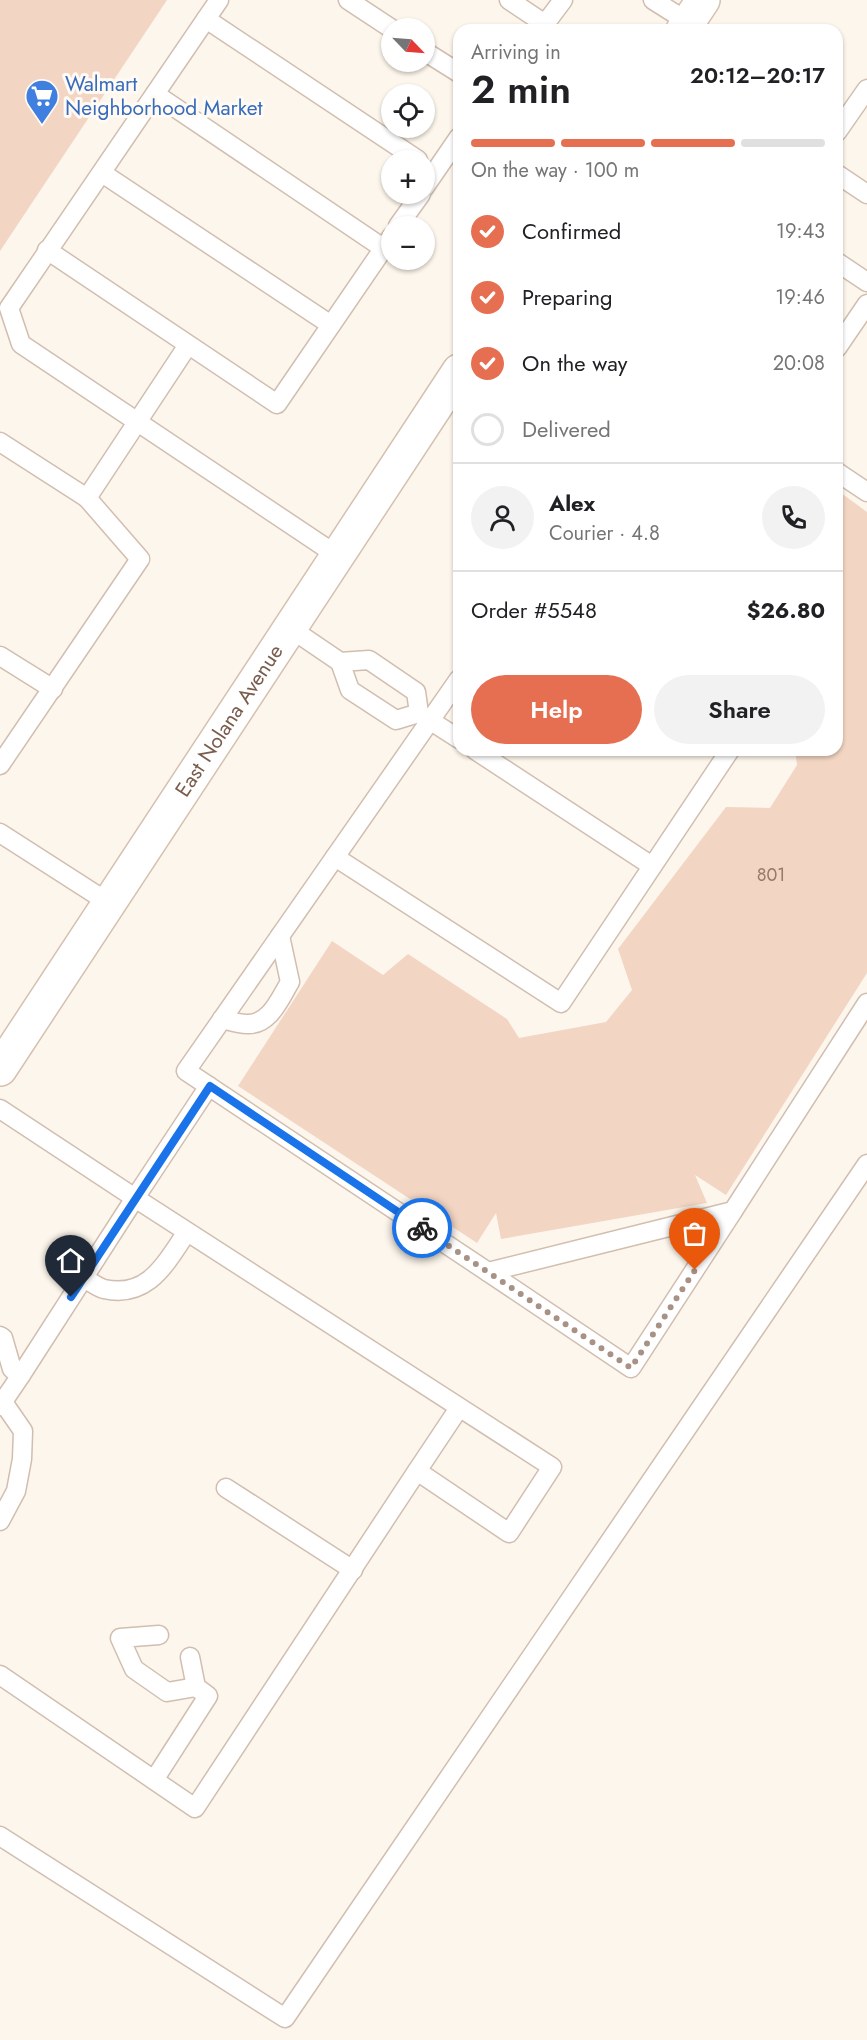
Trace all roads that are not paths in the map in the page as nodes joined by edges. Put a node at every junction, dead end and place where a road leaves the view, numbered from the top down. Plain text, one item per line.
1 (219, 0) edge
2 (348, 0) edge
3 (509, 0) edge
4 (563, 0) edge
5 (653, 0) edge
6 (692, 17) edge
7 (206, 19) junction
8 (381, 22) edge
9 (539, 24) edge
10 (545, 24) edge
11 (435, 58) edge
12 (453, 69) edge
13 (867, 88) edge
14 (155, 93) junction
15 (843, 123) edge
16 (453, 144) edge
17 (403, 150) edge
18 (435, 163) edge
19 (102, 173) junction
20 (843, 178) edge
21 (867, 194) edge
22 (381, 238) edge
23 (47, 250) junction
24 (381, 251) edge
25 (843, 266) edge
26 (867, 282) edge
27 (867, 304) edge
28 (4, 305) edge
29 (331, 325) junction
30 (843, 339) edge
31 (188, 345) junction
32 (453, 380) edge
33 (137, 421) junction
34 (0, 442) edge
35 (843, 476) edge
36 (867, 492) edge
37 (87, 498) junction
38 (338, 556) junction
39 (290, 628) junction
40 (0, 656) edge
41 (340, 662) junction
42 (453, 686) edge
43 (53, 689) junction
44 (424, 717) junction
45 (453, 735) edge
46 (484, 756) edge
47 (726, 756) edge
48 (1, 763) edge
49 (0, 832) edge
50 (335, 857) junction
51 (652, 866) junction
52 (109, 903) junction
53 (280, 936) junction
54 (867, 1003) edge
55 (222, 1019) junction
56 (0, 1069) edge
57 (210, 1086) junction
58 (0, 1109) edge
59 (867, 1164) edge
60 (135, 1198) junction
61 (733, 1211) junction
62 (187, 1232) junction
63 (488, 1272) junction
64 (83, 1278) junction
65 (0, 1336) edge
66 (11, 1372) edge
67 (1, 1404) edge
68 (459, 1408) junction
69 (417, 1471) junction
70 (226, 1488) dead end
71 (0, 1521) edge
72 (352, 1570) junction
73 (159, 1635) dead end
74 (190, 1657) dead end
75 (0, 1675) edge
76 (196, 1687) junction
77 (154, 1780) junction
78 (0, 1836) edge

1 - 7 lane
2 - 8 lane
3 - 9 lane
4 - 10 lane
5 - 6 lane
7 - 14 lane
7 - 17 lane
11 - 12 lane
13 - 15 lane
14 - 19 lane
14 - 22 lane
16 - 18 lane
19 - 23 lane
19 - 29 lane
20 - 21 lane
23 - 28 lane
23 - 31 lane
24 - 29 lane
25 - 26 lane
27 - 30 lane
28 - 33 lane
29 - 31 lane
31 - 33 lane
32 - 38 main road, East Nolana Avenue
33 - 37 lane
33 - 38 lane
34 - 37 lane
35 - 36 lane
37 - 43 lane
38 - 39 main road, East Nolana Avenue
39 - 41 lane
39 - 52 main road, East Nolana Avenue
40 - 43 lane
41 - 44 lane
41 - 44 lane
42 - 44 lane
43 - 48 lane
44 - 45 lane
44 - 50 lane
46 - 51 lane
47 - 51 lane
49 - 52 lane
50 - 51 lane
50 - 53 lane
52 - 56 main road, East Nolana Avenue
53 - 55 lane
53 - 55 lane
54 - 61 lane
55 - 57 lane
57 - 60 lane
57 - 63 lane
58 - 60 lane
59 - 78 lane
60 - 62 lane
60 - 64 lane
61 - 63 lane
61 - 63 lane
62 - 64 lane
62 - 68 lane
64 - 66 lane
65 - 66 lane
66 - 67 lane
67 - 71 lane
68 - 69 lane
68 - 69 lane
69 - 72 lane
70 - 72 lane
72 - 77 lane
73 - 76 lane
74 - 76 lane
75 - 77 lane
76 - 77 lane

